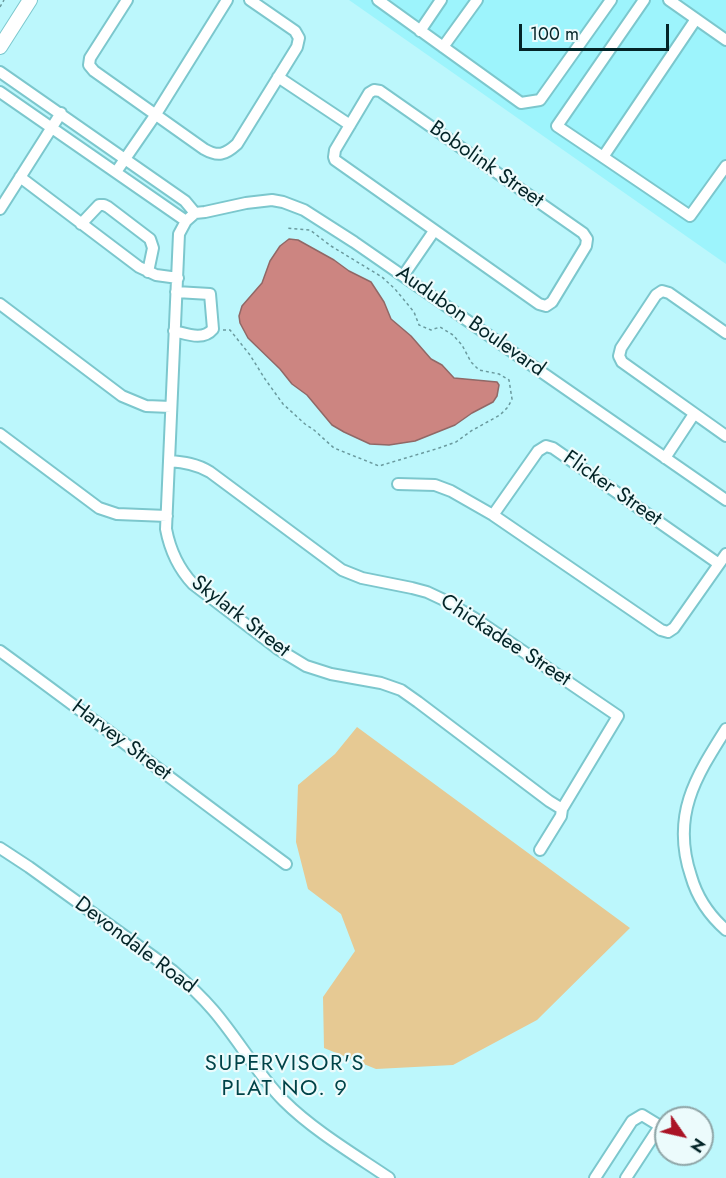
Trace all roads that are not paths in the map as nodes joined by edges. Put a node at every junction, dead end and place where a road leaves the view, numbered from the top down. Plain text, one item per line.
1 (30, 0) edge
2 (127, 0) edge
3 (227, 0) edge
4 (250, 0) edge
5 (378, 0) edge
6 (441, 0) edge
7 (477, 0) edge
8 (610, 0) edge
9 (644, 0) edge
10 (669, 0) edge
11 (696, 19) junction
12 (420, 31) junction
13 (726, 40) edge
14 (0, 47) edge
15 (443, 47) junction
16 (0, 72) edge
17 (278, 77) junction
18 (0, 92) edge
19 (61, 113) junction
20 (156, 114) junction
21 (350, 125) junction
22 (52, 128) junction
23 (603, 157) junction
24 (125, 158) junction
25 (726, 166) edge
26 (116, 172) junction
27 (20, 177) junction
28 (0, 209) edge
29 (195, 213) junction
30 (186, 221) junction
31 (81, 224) junction
32 (434, 231) junction
33 (147, 272) junction
34 (403, 276) junction
35 (178, 278) junction
36 (176, 292) junction
37 (0, 304) edge
38 (174, 331) junction
39 (726, 333) edge
40 (171, 407) junction
41 (694, 414) junction
42 (0, 434) edge
43 (726, 436) edge
44 (665, 458) junction
45 (169, 461) junction
46 (398, 484) dead end
47 (726, 500) edge
48 (493, 515) junction
49 (166, 516) junction
50 (726, 554) edge
51 (719, 564) junction
52 (0, 651) edge
53 (726, 729) edge
54 (562, 809) junction
55 (0, 848) edge
56 (540, 850) dead end
57 (286, 864) dead end
58 (726, 930) edge
59 (389, 1178) edge
60 (595, 1178) edge
61 (626, 1178) edge

1 - 14 main road
2 - 20 street
3 - 20 street
4 - 17 street
5 - 12 street
6 - 12 street
7 - 15 street
8 - 15 street
9 - 23 street
10 - 11 street
11 - 13 street
11 - 23 street
12 - 15 street
16 - 19 street
17 - 20 street
17 - 21 street
18 - 22 street
19 - 22 street
19 - 24 street
20 - 24 street
21 - 32 street, Bobolink Street
21 - 32 street, Bobolink Street
22 - 26 street
22 - 27 street
23 - 25 street
24 - 26 street
24 - 29 street
26 - 30 street
27 - 28 street
27 - 31 street
29 - 30 street
29 - 34 street, Audubon Boulevard
30 - 35 street, Skylark Street
31 - 33 street
31 - 33 street
32 - 34 street
33 - 35 street
34 - 44 street, Audubon Boulevard
35 - 36 street, Skylark Street
36 - 38 street, Skylark Street
36 - 38 street
37 - 40 street
38 - 40 street, Skylark Street
39 - 41 street
40 - 45 street, Skylark Street
41 - 43 street
41 - 44 street
42 - 49 street
44 - 47 street, Audubon Boulevard
45 - 49 street, Skylark Street
45 - 54 street, Chickadee Street
46 - 48 street
48 - 51 street
48 - 51 street, Flicker Street
49 - 54 street, Skylark Street
50 - 51 street
52 - 57 street, Harvey Street
53 - 58 street
54 - 56 street
55 - 59 street, Devondale Road
60 - 61 street

